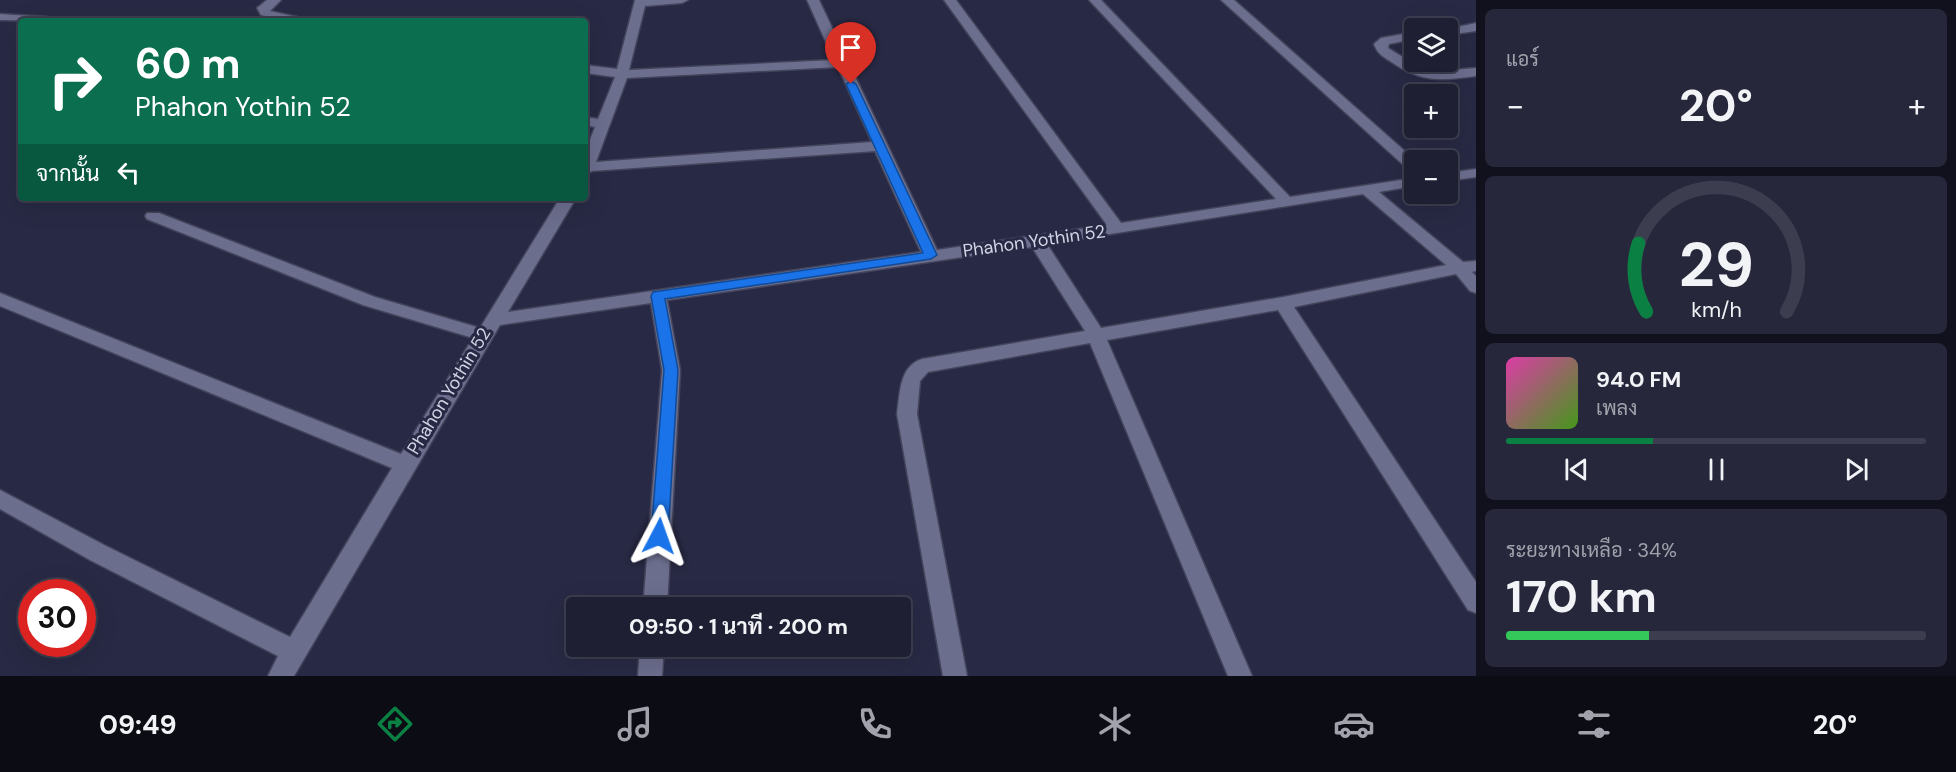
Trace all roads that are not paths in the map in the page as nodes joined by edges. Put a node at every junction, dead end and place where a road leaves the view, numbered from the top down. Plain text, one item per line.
1 (275, 0) edge
2 (682, 0) edge
3 (813, 0) edge
4 (950, 0) edge
5 (1095, 0) edge
6 (1227, 0) edge
7 (640, 1) edge
8 (0, 16) edge
9 (19, 18) edge
10 (288, 18) edge
11 (1476, 27) edge
12 (1458, 30) edge
13 (1404, 38) edge
14 (841, 63) junction
15 (1404, 66) edge
16 (588, 69) edge
17 (1413, 72) edge
18 (1476, 72) edge
19 (622, 74) junction
20 (588, 122) edge
21 (603, 124) junction
22 (879, 146) junction
23 (1404, 158) edge
24 (588, 164) edge
25 (588, 169) edge
26 (1476, 173) edge
27 (1458, 176) edge
28 (1404, 184) edge
29 (1367, 190) junction
30 (566, 201) edge
31 (1288, 203) junction
32 (153, 216) dead end
33 (1117, 228) junction
34 (1037, 241) junction
35 (931, 255) junction
36 (1468, 267) edge
37 (1476, 287) edge
38 (658, 296) junction
39 (0, 300) edge
40 (1283, 303) junction
41 (488, 327) junction
42 (1096, 336) junction
43 (405, 465) junction
44 (0, 499) edge
45 (655, 597) edge
46 (1476, 602) edge
47 (294, 652) junction
48 (651, 657) edge
49 (280, 676) edge
50 (650, 676) edge
51 (955, 676) edge
52 (1240, 676) edge

1 - 10 street
2 - 7 street
3 - 14 street
4 - 33 street
5 - 31 street
6 - 23 street
7 - 19 street
8 - 9 street
11 - 12 street
13 - 15 street
14 - 19 street
14 - 22 street
16 - 19 street
17 - 18 street
19 - 21 street
20 - 21 street
21 - 24 street
22 - 25 street
22 - 35 street
26 - 27 street
28 - 29 street, Phahon Yothin 52
29 - 31 street, Phahon Yothin 52
29 - 36 street
30 - 41 street
31 - 33 street, Phahon Yothin 52
32 - 41 street
33 - 34 street, Phahon Yothin 52
34 - 35 street, Phahon Yothin 52
34 - 42 street
35 - 38 street, Phahon Yothin 52
36 - 37 street
36 - 40 street
38 - 41 street, Phahon Yothin 52
38 - 45 street
39 - 43 street
40 - 42 street
40 - 46 street
41 - 43 street, Phahon Yothin 52
42 - 51 street
42 - 52 street
43 - 47 street, Phahon Yothin 52
44 - 47 street
47 - 49 street, Phahon Yothin 52
48 - 50 street

